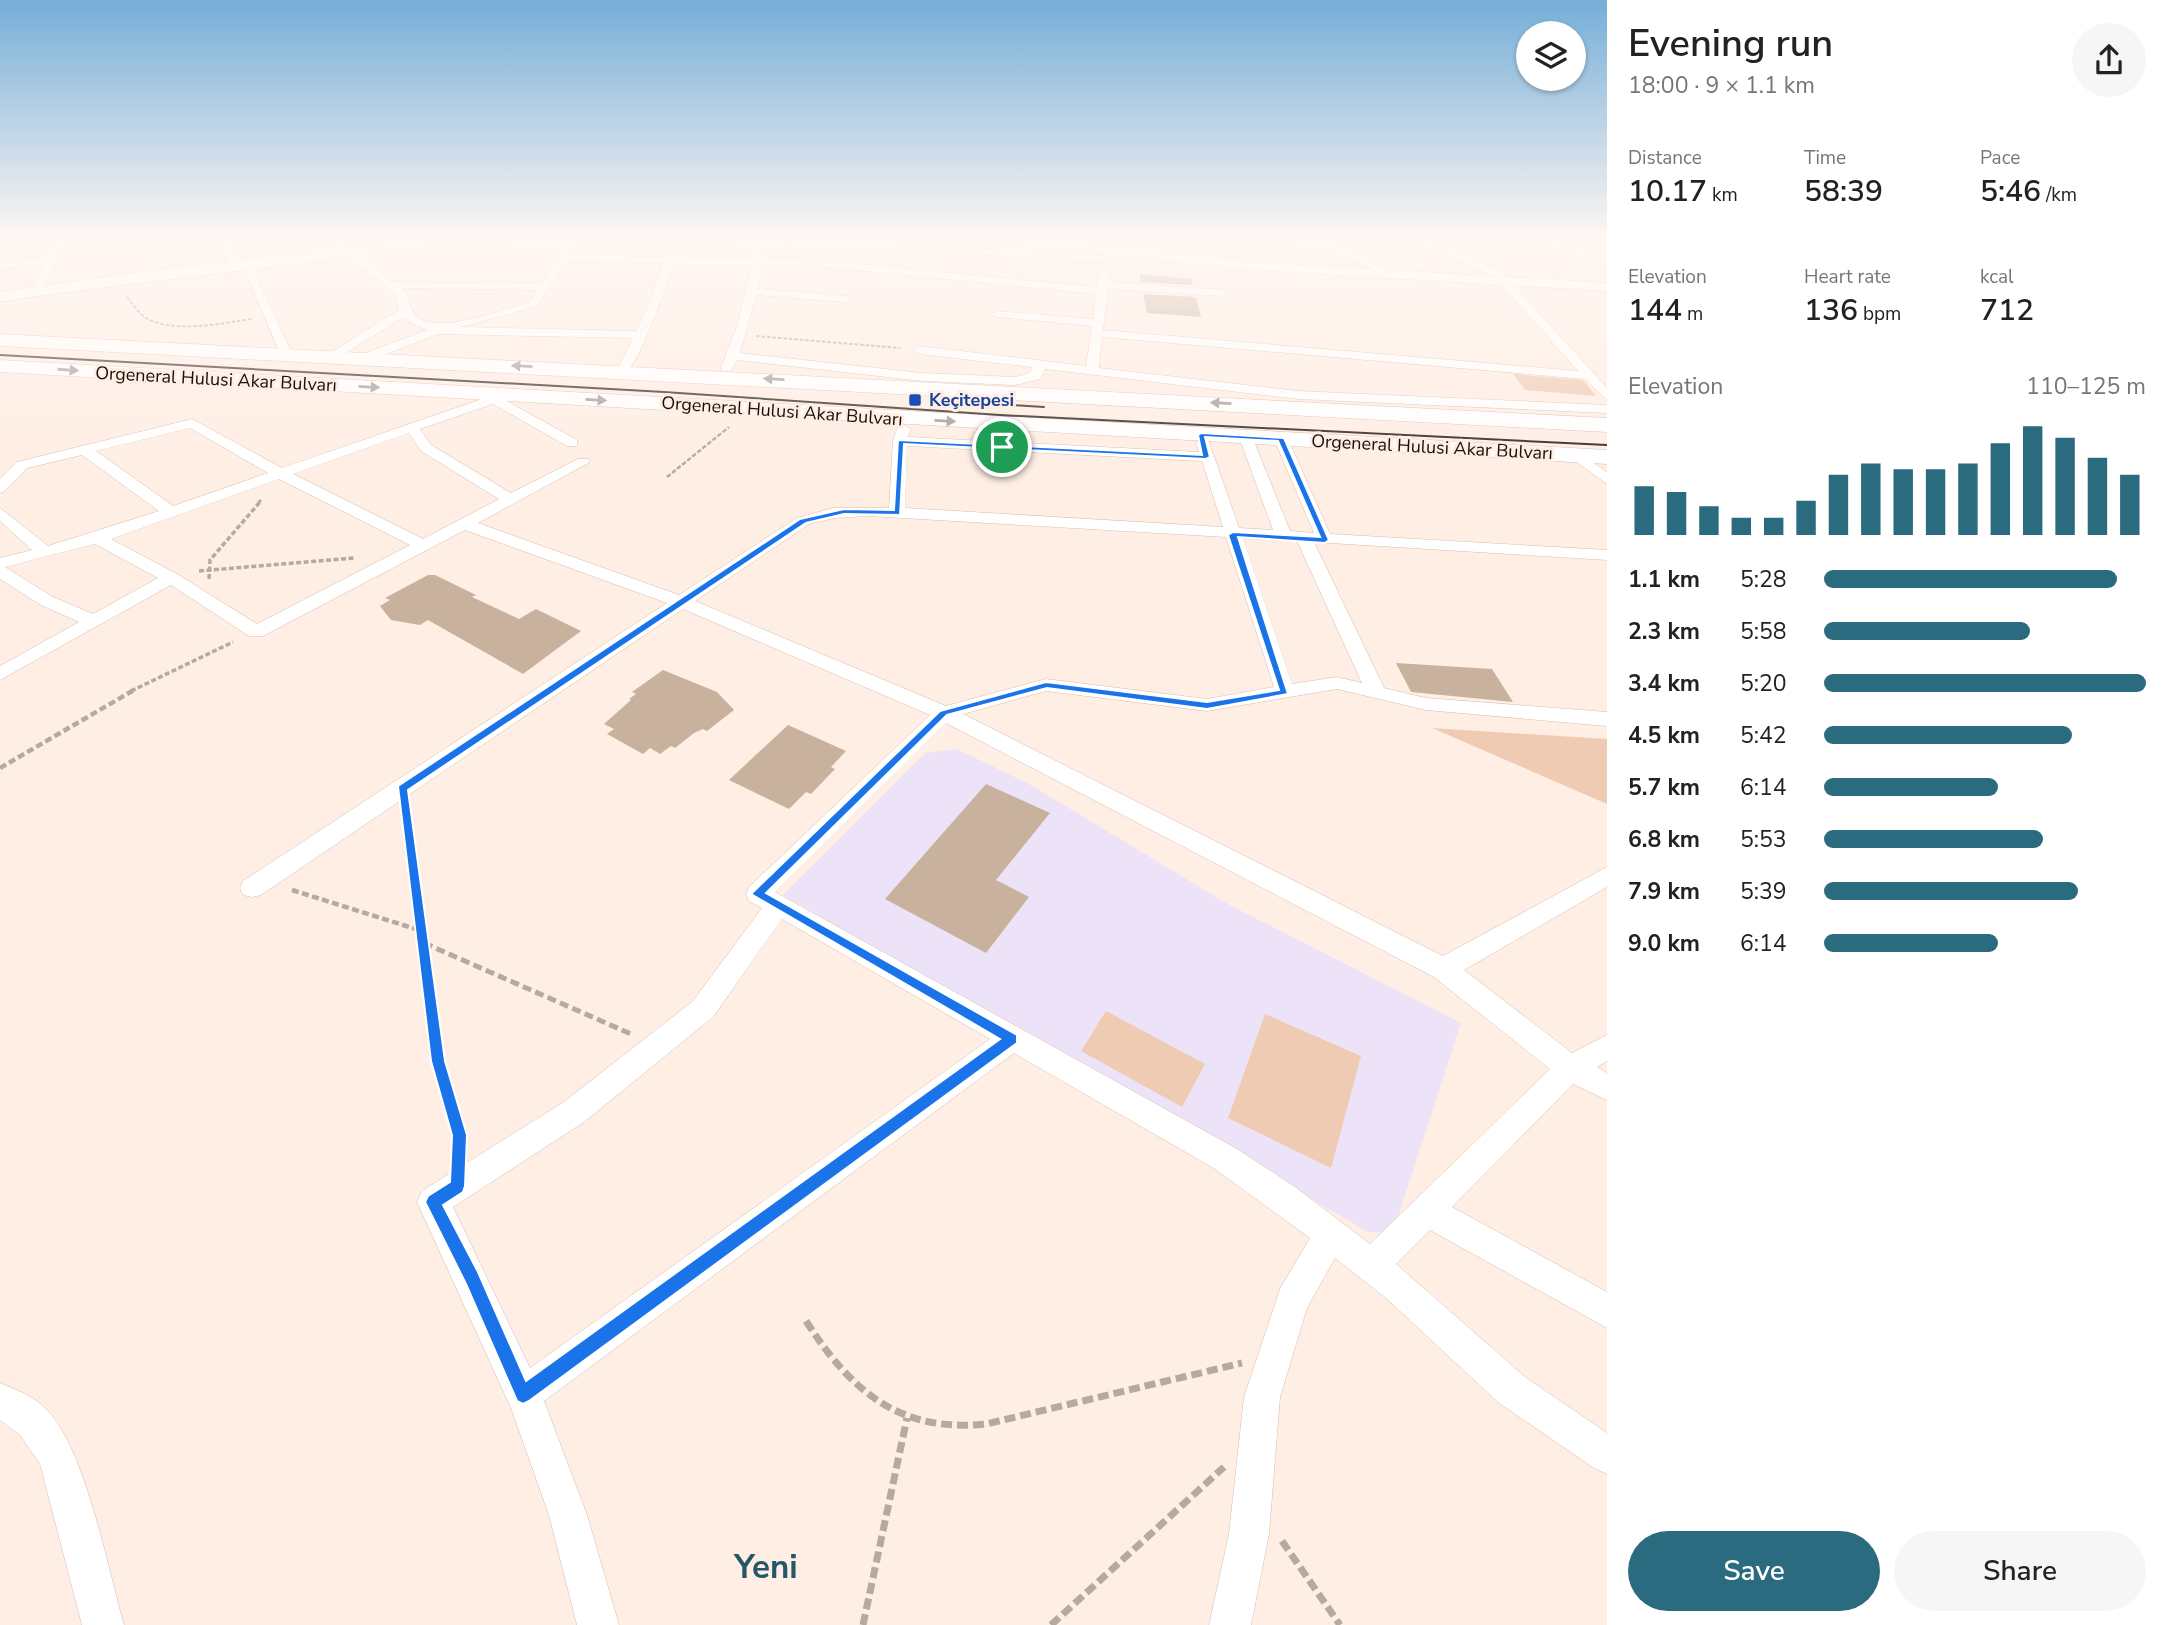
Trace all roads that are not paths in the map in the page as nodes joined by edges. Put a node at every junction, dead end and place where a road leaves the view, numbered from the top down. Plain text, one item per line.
1 (268, 315) edge
2 (399, 315) edge
3 (409, 315) edge
4 (494, 315) edge
5 (649, 315) edge
6 (748, 315) edge
7 (1003, 315) edge
8 (1099, 315) edge
9 (1534, 315) edge
10 (1097, 328) junction
11 (437, 330) junction
12 (642, 335) junction
13 (0, 340) edge
14 (919, 349) road end
15 (285, 354) junction
16 (334, 356) junction
17 (732, 356) junction
18 (364, 358) junction
19 (1040, 363) junction
20 (1433, 363) junction
21 (0, 366) edge
22 (1093, 370) junction
23 (623, 371) junction
24 (723, 376) junction
25 (1590, 376) junction
26 (1605, 390) edge
27 (1455, 392) junction
28 (500, 397) junction
29 (1607, 409) edge
30 (908, 419) junction
31 (1607, 425) edge
32 (413, 429) junction
33 (1201, 435) junction
34 (1246, 437) junction
35 (1281, 439) junction
36 (900, 441) junction
37 (572, 443) dead end
38 (82, 448) junction
39 (1576, 455) junction
40 (1206, 457) junction
41 (1607, 457) edge
42 (583, 462) dead end
43 (283, 475) junction
44 (1607, 479) edge
45 (0, 488) edge
46 (511, 500) junction
47 (1, 511) edge
48 (172, 513) junction
49 (897, 513) junction
50 (465, 524) junction
51 (1233, 535) junction
52 (97, 538) junction
53 (1284, 538) junction
54 (1304, 539) junction
55 (1325, 540) junction
56 (424, 546) junction
57 (46, 553) junction
58 (1607, 555) edge
59 (0, 563) edge
60 (0, 570) edge
61 (171, 578) junction
62 (682, 602) junction
63 (93, 621) junction
64 (0, 674) edge
65 (1285, 692) junction
66 (1376, 692) junction
67 (944, 713) junction
68 (1607, 719) edge
69 (1607, 876) edge
70 (258, 884) road end
71 (778, 905) junction
72 (1443, 969) junction
73 (1012, 1039) junction
74 (1607, 1046) edge
75 (1570, 1068) junction
76 (1607, 1087) edge
77 (1425, 1210) junction
78 (1331, 1234) junction
79 (1372, 1265) junction
80 (1607, 1311) edge
81 (523, 1395) junction
82 (0, 1401) edge
83 (1607, 1455) edge
84 (103, 1625) edge
85 (598, 1625) edge
86 (1230, 1625) edge

1 - 15 street
2 - 16 street
3 - 11 street
4 - 11 street
5 - 12 street
6 - 17 street
7 - 10 street
8 - 10 street
9 - 25 street
10 - 20 street
10 - 22 street
11 - 12 street
11 - 18 street
12 - 23 street
13 - 15 main road, Orgeneral Hulusi Akar Bulvarı
14 - 19 street
15 - 16 main road, Orgeneral Hulusi Akar Bulvarı
16 - 18 main road, Orgeneral Hulusi Akar Bulvarı
17 - 19 street
17 - 24 street
23 -> 18 main road, Orgeneral Hulusi Akar Bulvarı
19 - 22 street
20 - 25 street
20 - 27 street
21 -> 28 main road, Orgeneral Hulusi Akar Bulvarı
22 - 27 street
23 - 24 main road, Orgeneral Hulusi Akar Bulvarı
31 -> 24 main road, Orgeneral Hulusi Akar Bulvarı
25 - 26 street
27 - 29 street
28 -> 30 main road, Orgeneral Hulusi Akar Bulvarı
28 - 32 street
28 - 37 street
30 -> 33 main road, Orgeneral Hulusi Akar Bulvarı
30 - 36 street
32 - 43 street
32 - 46 street
33 - 34 main road, Orgeneral Hulusi Akar Bulvarı
33 - 40 street
34 - 35 main road, Orgeneral Hulusi Akar Bulvarı
34 - 53 street
35 - 39 main road, Orgeneral Hulusi Akar Bulvarı
35 - 55 street
36 - 40 street
36 - 49 street
38 - 43 street
38 - 45 street
38 - 48 street
39 - 41 main road, Orgeneral Hulusi Akar Bulvarı
39 - 44 street
40 - 51 street
42 - 46 street
43 - 48 street
43 - 56 street
46 - 50 street
47 - 57 street
48 - 52 street
49 - 51 street
49 - 62 street
50 - 56 street
50 - 62 street
51 - 53 street
51 - 65 street
52 - 57 street
52 - 61 street
53 - 54 street
54 - 55 street
54 - 66 street
55 - 58 street
56 - 61 street
57 - 59 street
60 - 63 street
61 - 63 street
62 - 67 street
62 - 70 street
63 - 64 street
65 - 66 street
65 - 67 street
66 - 68 street
67 - 71 street
67 - 72 street
69 - 72 street
71 - 73 street
71 - 81 street
72 - 75 street
73 - 78 street
73 - 81 street
74 - 75 street
75 - 76 street
75 - 77 street
77 - 79 street
77 - 80 street
78 - 79 street
78 - 86 street
79 - 83 street
81 - 85 street
82 - 84 street

